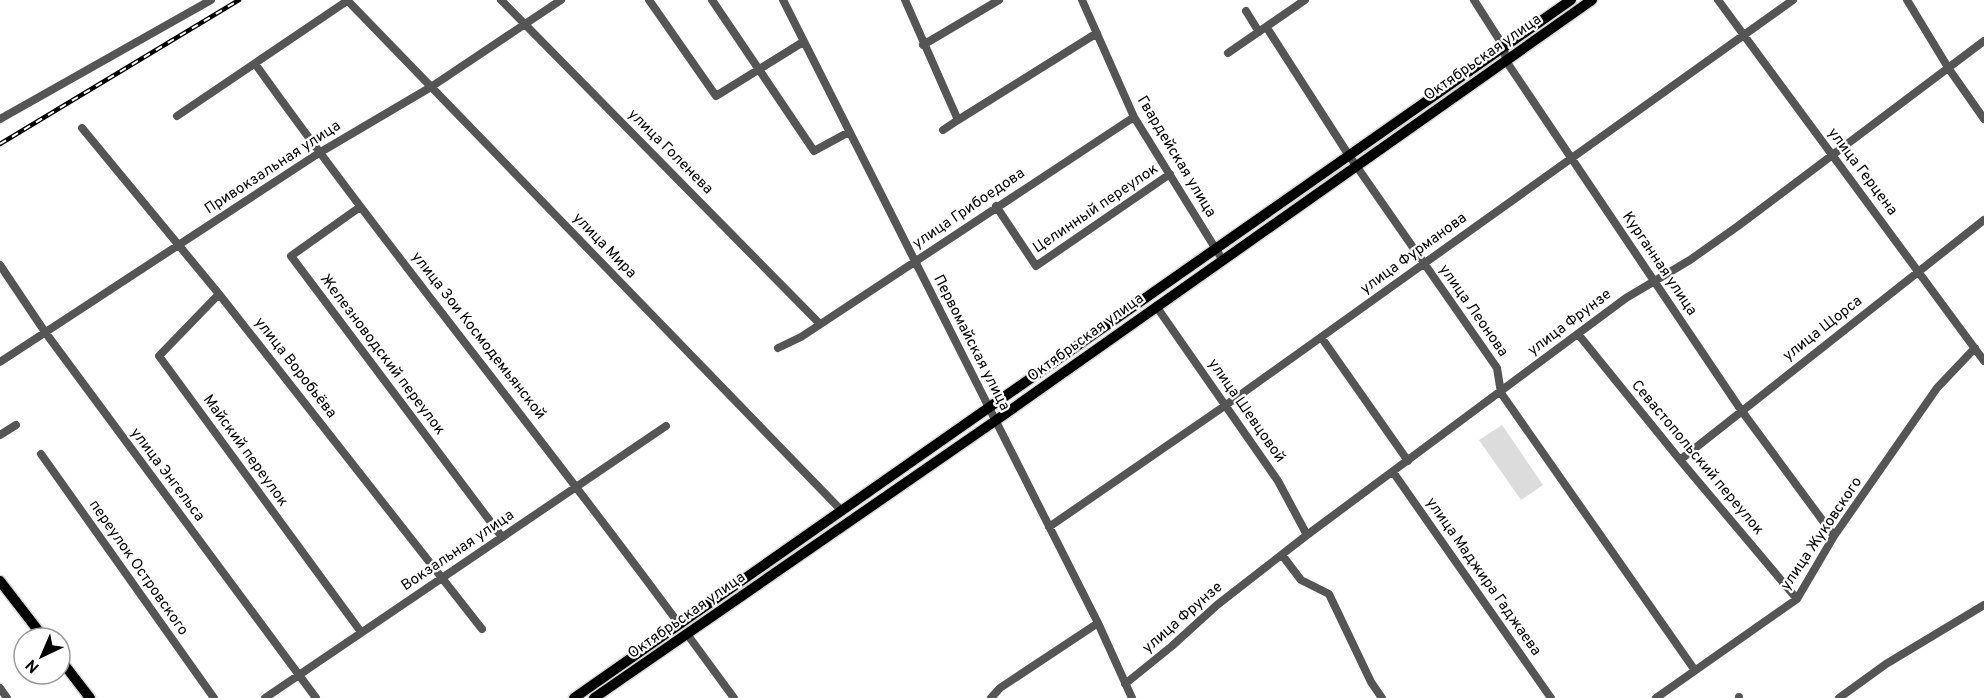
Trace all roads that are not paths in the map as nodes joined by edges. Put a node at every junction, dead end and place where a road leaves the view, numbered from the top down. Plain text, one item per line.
1 (211, 0) edge
2 (347, 0) edge
3 (501, 0) edge
4 (561, 0) edge
5 (649, 0) edge
6 (712, 0) edge
7 (783, 0) edge
8 (905, 0) edge
9 (999, 0) edge
10 (1082, 0) edge
11 (1305, 0) edge
12 (1474, 0) edge
13 (1571, 0) edge
14 (1592, 0) edge
15 (1718, 0) edge
16 (1793, 0) edge
17 (1907, 0) edge
18 (1246, 12) dead end
19 (525, 25) junction
20 (1263, 30) junction
21 (1097, 33) junction
22 (1743, 35) junction
23 (1984, 41) edge
24 (803, 42) junction
25 (923, 45) junction
26 (1504, 47) junction
27 (1228, 53) dead end
28 (1506, 61) junction
29 (256, 65) junction
30 (759, 69) junction
31 (1949, 69) junction
32 (431, 87) junction
33 (177, 116) dead end
34 (1134, 117) junction
35 (0, 119) edge
36 (1984, 119) edge
37 (958, 120) junction
38 (82, 128) dead end
39 (943, 130) dead end
40 (849, 132) junction
41 (319, 153) junction
42 (1348, 154) junction
43 (1833, 154) junction
44 (1570, 159) junction
45 (1356, 165) junction
46 (1170, 174) junction
47 (996, 206) junction
48 (360, 207) junction
49 (1984, 220) edge
50 (179, 245) junction
51 (1214, 247) junction
52 (1222, 259) junction
53 (915, 262) junction
54 (1424, 264) junction
55 (0, 265) edge
56 (1920, 271) junction
57 (1656, 280) junction
58 (219, 294) junction
59 (1156, 306) junction
60 (819, 323) junction
61 (45, 332) junction
62 (1578, 334) junction
63 (1321, 337) junction
64 (778, 348) dead end
65 (1975, 348) junction
66 (1984, 361) edge
67 (0, 362) edge
68 (1501, 393) junction
69 (1226, 405) junction
70 (989, 408) junction
71 (1741, 410) junction
72 (995, 421) junction
73 (16, 425) dead end
74 (666, 426) dead end
75 (0, 435) edge
76 (41, 454) dead end
77 (1680, 460) junction
78 (1408, 461) junction
79 (1393, 472) junction
80 (578, 487) junction
81 (842, 511) junction
82 (1049, 527) junction
83 (1307, 535) junction
84 (1834, 536) junction
85 (502, 537) junction
86 (1282, 555) junction
87 (442, 578) junction
88 (0, 581) edge
89 (1797, 599) junction
90 (1984, 605) edge
91 (1098, 623) junction
92 (679, 624) junction
93 (35, 626) edge
94 (482, 629) dead end
95 (361, 632) junction
96 (687, 634) junction
97 (1694, 669) junction
98 (298, 674) junction
99 (72, 675) edge
100 (1125, 684) junction
101 (0, 688) edge
102 (7, 698) edge
103 (90, 698) edge
104 (214, 698) edge
105 (265, 698) edge
106 (316, 698) edge
107 (574, 698) edge
108 (594, 698) edge
109 (734, 698) edge
110 (991, 698) edge
111 (1132, 698) edge
112 (1382, 698) edge
113 (1551, 698) edge
114 (1656, 698) edge
115 (1839, 698) edge

1 - 35 street
2 - 29 street
2 - 32 street, улица Мира
3 - 19 street, улица Голенева
4 - 19 street, Привокзальная улица
5 - 30 street
6 - 30 street
7 - 24 street, Первомайская улица
8 - 25 street
9 - 25 street
10 - 21 street, Гвардейская улица
11 - 20 street
12 - 26 street, Курганная улица
13 - 26 main road, Октябрьская улица
14 - 28 main road, Октябрьская улица
15 - 22 street, улица Герцена
16 - 22 street, улица Фурманова
17 - 31 street
18 - 20 street, улица Леонова
19 - 32 street, Привокзальная улица
19 - 60 street, улица Голенева
20 - 27 street
20 - 42 street, улица Леонова
21 - 34 street, Гвардейская улица
21 - 37 street
22 - 43 street, улица Герцена
22 - 44 street, улица Фурманова
23 - 31 street, улица Фрунзе
24 - 30 street
24 - 40 street, Первомайская улица
25 - 37 street
26 - 28 street, Курганная улица
26 - 42 main road, Октябрьская улица
28 - 44 street, Курганная улица
28 - 45 main road, Октябрьская улица
29 - 33 street
29 - 41 street, улица Зои Космодемьянской
30 - 40 street
31 - 36 street
31 - 43 street, улица Фрунзе
32 - 41 street, Привокзальная улица
32 - 81 street, улица Мира
34 - 46 street, Гвардейская улица
34 - 47 street, улица Грибоедова
37 - 39 street
38 - 50 street, улица Воробьёва
40 - 53 street, Первомайская улица
41 - 48 street, улица Зои Космодемьянской
41 - 50 street, Привокзальная улица
42 - 45 street, улица Леонова
42 - 51 main road, Октябрьская улица
43 - 56 street, улица Герцена
43 - 57 street, улица Фрунзе
44 - 54 street, улица Фурманова
44 - 57 street, Курганная улица
45 - 52 main road, Октябрьская улица
45 - 54 street, улица Леонова
46 - 47 street, Целинный переулок
46 - 51 street, Гвардейская улица
47 - 53 street, улица Грибоедова
48 - 80 street, улица Зои Космодемьянской
48 - 85 street, Железноводский переулок
49 - 56 street, улица Щорса
50 - 58 street, улица Воробьёва
50 - 61 street, Привокзальная улица
51 - 52 street, Гвардейская улица
51 - 70 main road, Октябрьская улица
52 - 59 main road, Октябрьская улица
53 - 60 street, улица Грибоедова
53 - 70 street, Первомайская улица
54 - 63 street, улица Фурманова
54 - 68 street, улица Леонова
55 - 61 street, улица Энгельса
56 - 65 street, улица Герцена
56 - 71 street, улица Щорса
57 - 62 street, улица Фрунзе
57 - 71 street, Курганная улица
58 - 87 street, улица Воробьёва
58 - 95 street, Майский переулок
59 - 69 street, улица Шевцовой
59 - 72 main road, Октябрьская улица
60 - 64 street, улица Грибоедова
61 - 67 street, Привокзальная улица
61 - 98 street, улица Энгельса
62 - 68 street, улица Фрунзе
62 - 77 street, Севастопольский переулок
63 - 69 street, улица Фурманова
63 - 78 street
65 - 66 street, улица Герцена
65 - 84 street, улица Жуковского
68 - 78 street, улица Фрунзе
68 - 97 street, улица Леонова
69 - 82 street, улица Фурманова
69 - 83 street, улица Шевцовой
70 - 72 street, Первомайская улица
70 - 81 main road, Октябрьская улица
71 - 77 street, улица Щорса
71 - 84 street, Курганная улица
72 - 82 street, Первомайская улица
72 - 96 main road, Октябрьская улица
73 - 75 street
74 - 80 street, Вокзальная улица
76 - 104 street, переулок Островского
77 - 89 street, Севастопольский переулок
78 - 79 street, улица Фрунзе
79 - 83 street, улица Фрунзе
79 - 113 street, улица Маджира Гаджаева
80 - 85 street, Вокзальная улица
80 - 92 street, улица Зои Космодемьянской
81 - 92 main road, Октябрьская улица
82 - 91 street, Первомайская улица
83 - 86 street, улица Фрунзе
84 - 89 street, улица Жуковского
85 - 87 street, Вокзальная улица
86 - 100 street, улица Фрунзе
86 - 112 street
87 - 94 street, улица Воробьёва
87 - 95 street, Вокзальная улица
88 - 93 main road
89 - 97 street, улица Жуковского
90 - 115 street
91 - 100 street, Первомайская улица
91 - 110 street
92 - 107 main road, Октябрьская улица
95 - 98 street, Вокзальная улица
96 - 108 main road, Октябрьская улица
96 - 109 street
97 - 114 street, улица Жуковского
98 - 105 street, Вокзальная улица
98 - 106 street, улица Энгельса
99 - 103 main road
100 - 111 street, Первомайская улица
101 - 102 street

